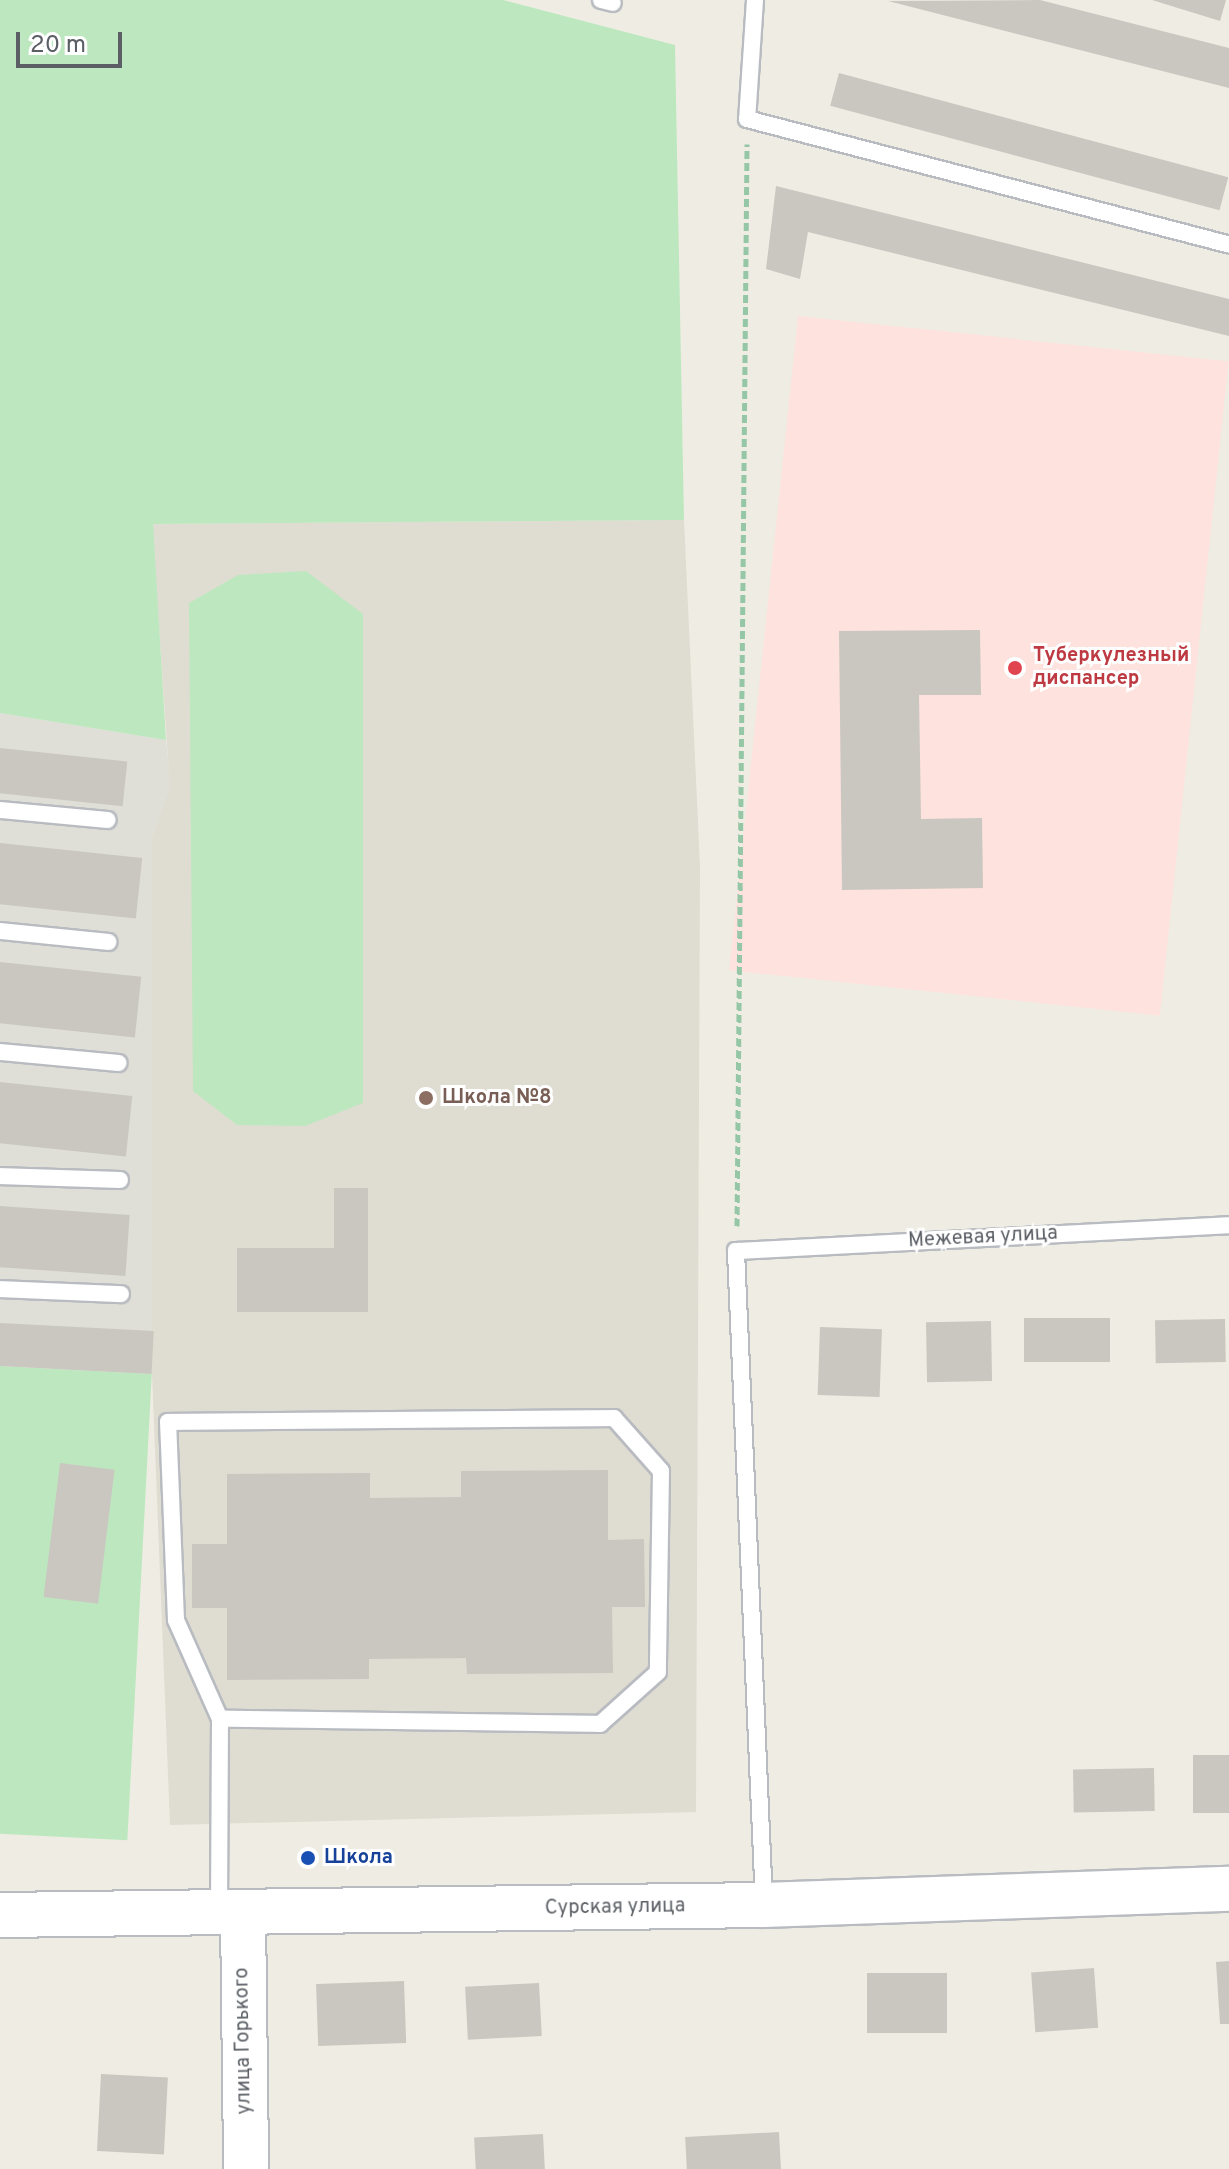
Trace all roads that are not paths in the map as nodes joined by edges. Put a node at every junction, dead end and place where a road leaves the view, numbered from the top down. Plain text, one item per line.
1 (755, 0) edge
2 (1229, 245) edge
3 (0, 810) edge
4 (108, 820) dead end
5 (0, 931) edge
6 (108, 942) dead end
7 (0, 1052) edge
8 (118, 1063) dead end
9 (0, 1176) edge
10 (120, 1180) dead end
11 (1229, 1225) edge
12 (0, 1289) edge
13 (121, 1294) dead end
14 (220, 1719) junction
15 (1229, 1889) edge
16 (764, 1905) junction
17 (231, 1913) junction
18 (0, 1915) edge
19 (246, 2169) edge

1 - 2 lane
3 - 4 lane
5 - 6 lane
7 - 8 lane
9 - 10 lane
11 - 16 lane, Межевая улица
12 - 13 lane
14 - 14 lane
14 - 17 lane
15 - 16 street, Сурская улица
16 - 17 street, Сурская улица
17 - 18 street, Сурская улица
17 - 19 street, улица Горького

